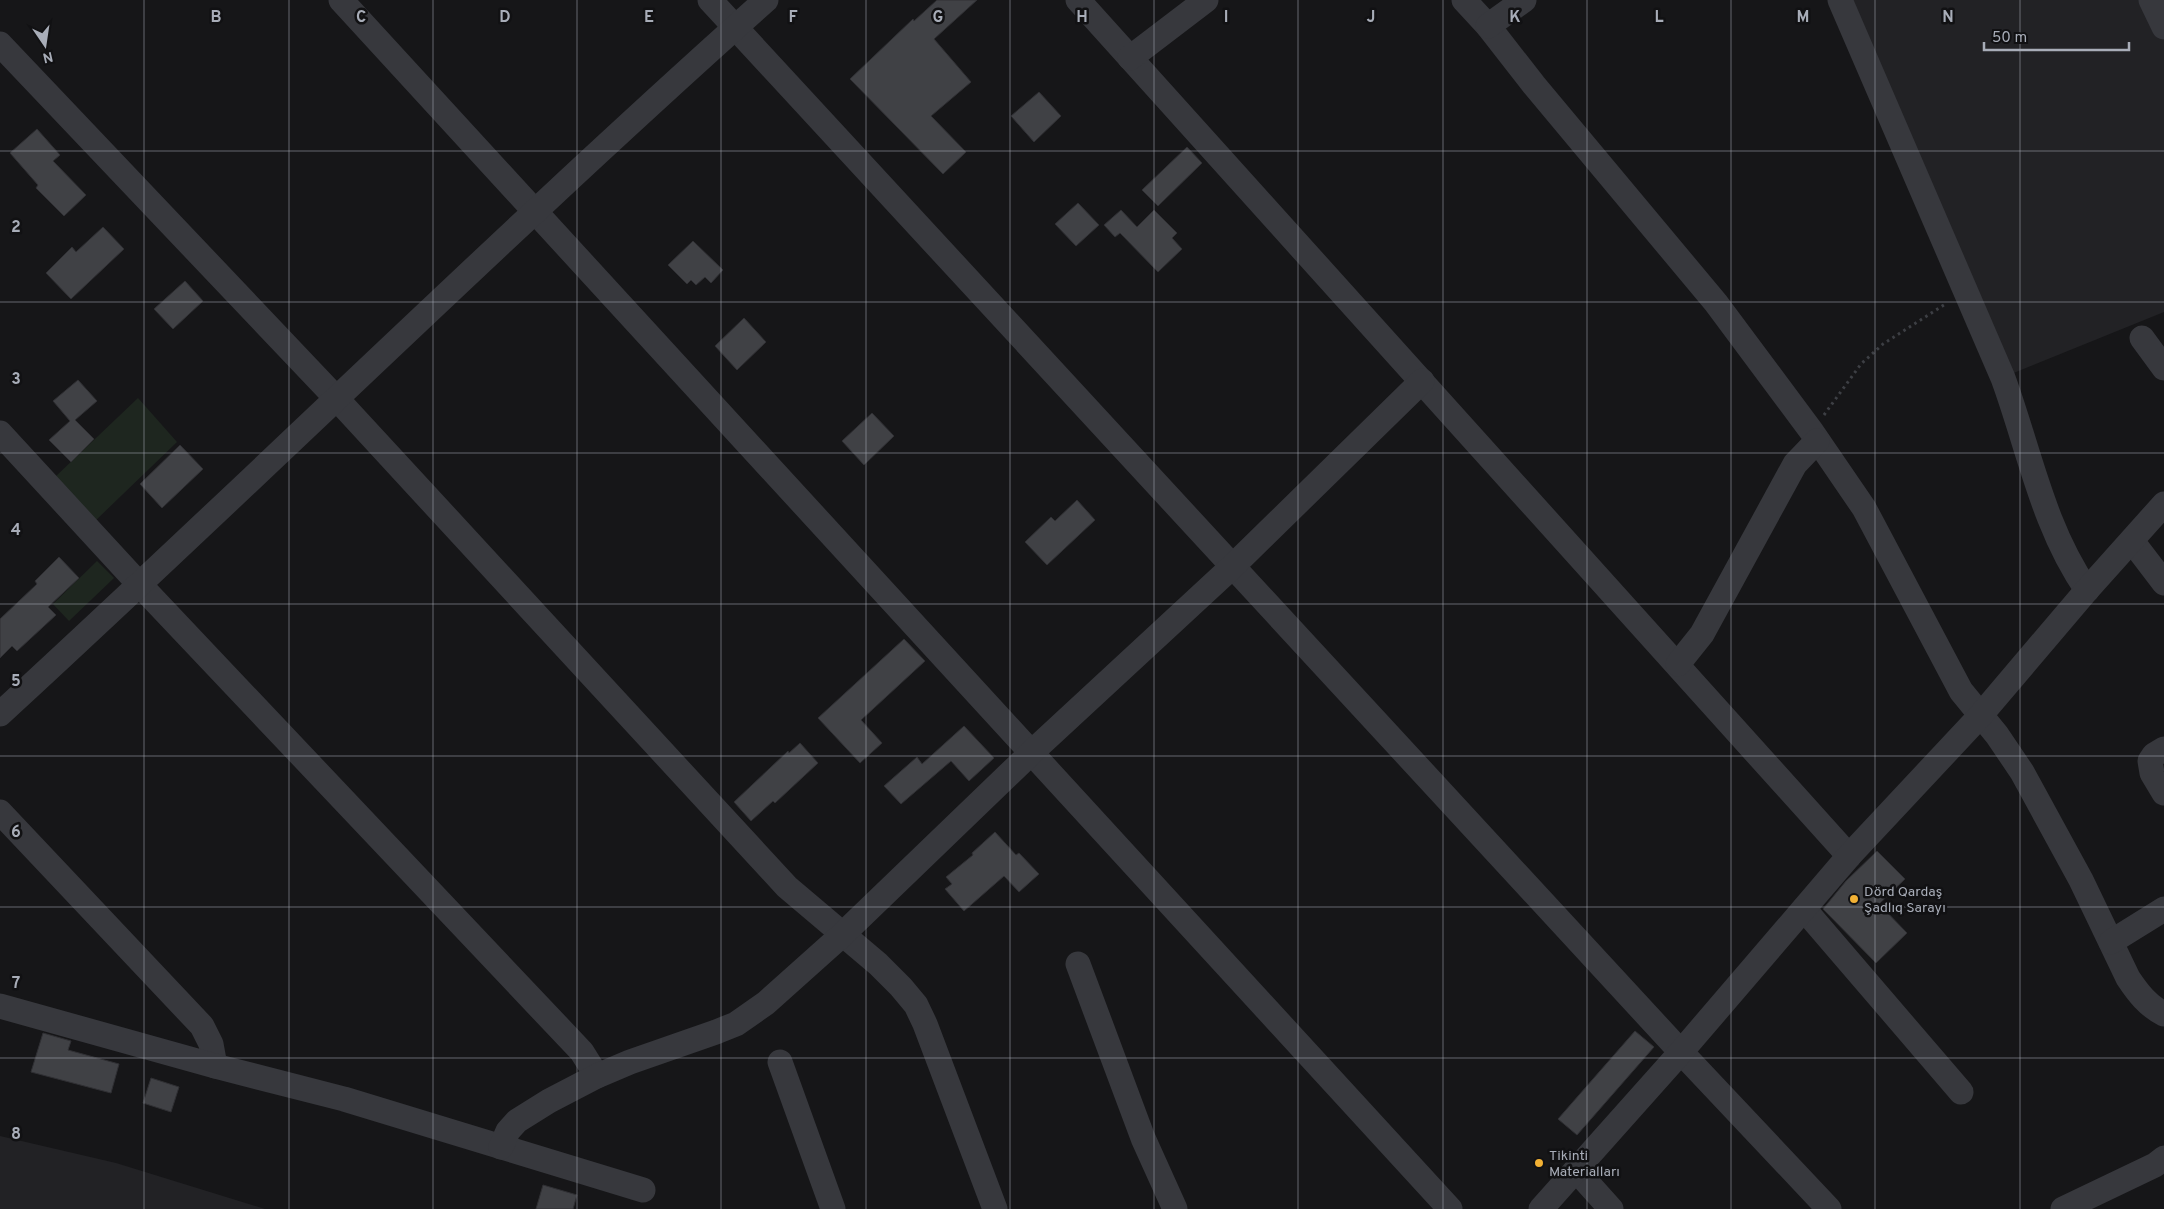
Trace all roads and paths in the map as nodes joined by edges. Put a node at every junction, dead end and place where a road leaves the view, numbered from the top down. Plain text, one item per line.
1 (341, 0) edge
2 (710, 0) edge
3 (766, 0) edge
4 (1078, 0) edge
5 (1206, 0) edge
6 (1464, 0) edge
7 (1524, 0) edge
8 (1840, 0) edge
9 (2151, 0) edge
10 (1488, 26) junction
11 (736, 27) junction
12 (2164, 27) edge
13 (0, 44) edge
14 (1130, 58) junction
15 (535, 212) junction
16 (1964, 292) junction
17 (2142, 338) dead end
18 (2164, 368) edge
19 (1422, 381) junction
20 (336, 399) junction
21 (0, 433) edge
22 (1815, 436) junction
23 (2164, 504) edge
24 (2132, 541) junction
25 (1233, 566) junction
26 (2164, 583) edge
27 (140, 585) junction
28 (2087, 590) junction
29 (1678, 664) junction
30 (0, 714) edge
31 (1980, 716) junction
32 (2164, 749) edge
33 (1032, 752) junction
34 (2164, 793) edge
35 (0, 812) edge
36 (1849, 856) junction
37 (1804, 909) junction
38 (2164, 909) edge
39 (842, 935) junction
40 (2110, 942) junction
41 (1078, 964) dead end
42 (0, 1006) edge
43 (2164, 1014) edge
44 (1681, 1052) junction
45 (780, 1062) dead end
46 (215, 1066) junction
47 (597, 1076) junction
48 (1961, 1092) dead end
49 (501, 1147) junction
50 (2164, 1158) edge
51 (1576, 1170) junction
52 (643, 1190) dead end
53 (1548, 1207) edge
54 (834, 1209) edge
55 (995, 1209) edge
56 (1174, 1209) edge
57 (1450, 1209) edge
58 (1611, 1209) edge
59 (1829, 1209) edge
60 (2063, 1209) edge

1 - 15 street
2 - 11 street
3 - 11 street
4 - 14 street
5 - 14 street
6 - 10 street
7 - 10 street
8 - 16 street
9 - 12 street
10 - 22 street
11 - 15 street
11 - 25 street
13 - 20 street
14 - 19 street
15 - 20 street
15 - 33 street
16 - 22 path
16 - 28 street
17 - 18 street
19 - 25 street
19 - 29 street
20 - 27 street
20 - 39 street
21 - 27 street
22 - 29 street
22 - 31 street
23 - 24 street
24 - 26 street
24 - 28 street
25 - 33 street
25 - 44 street
27 - 30 street
27 - 47 street
28 - 31 street
29 - 36 street
31 - 36 street
31 - 40 street
32 - 34 street
33 - 39 street
33 - 57 street
35 - 46 street
36 - 37 street
37 - 44 street
37 - 48 street
38 - 40 street
39 - 47 street
39 - 55 street
40 - 43 street
41 - 56 street
42 - 46 street
44 - 51 street
44 - 59 street
45 - 54 street
46 - 49 street
47 - 49 street
49 - 52 street
50 - 60 street
51 - 53 street
51 - 58 street

